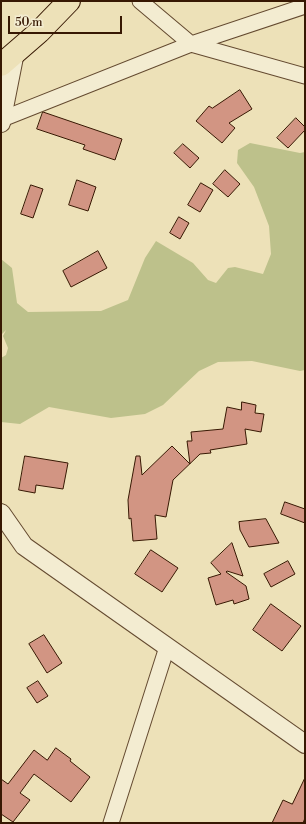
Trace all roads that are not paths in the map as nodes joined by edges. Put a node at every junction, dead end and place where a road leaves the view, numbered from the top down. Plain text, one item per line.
1 (69, 1) edge
2 (140, 1) edge
3 (305, 6) edge
4 (191, 44) junction
5 (8, 58) edge
6 (305, 76) edge
7 (1, 121) edge
8 (1, 513) edge
9 (167, 647) junction
10 (305, 744) edge
11 (111, 823) edge

1 - 5 main road
2 - 4 street
3 - 4 street
4 - 6 street
4 - 7 street
5 - 7 street
8 - 9 street
9 - 10 street
9 - 11 street

